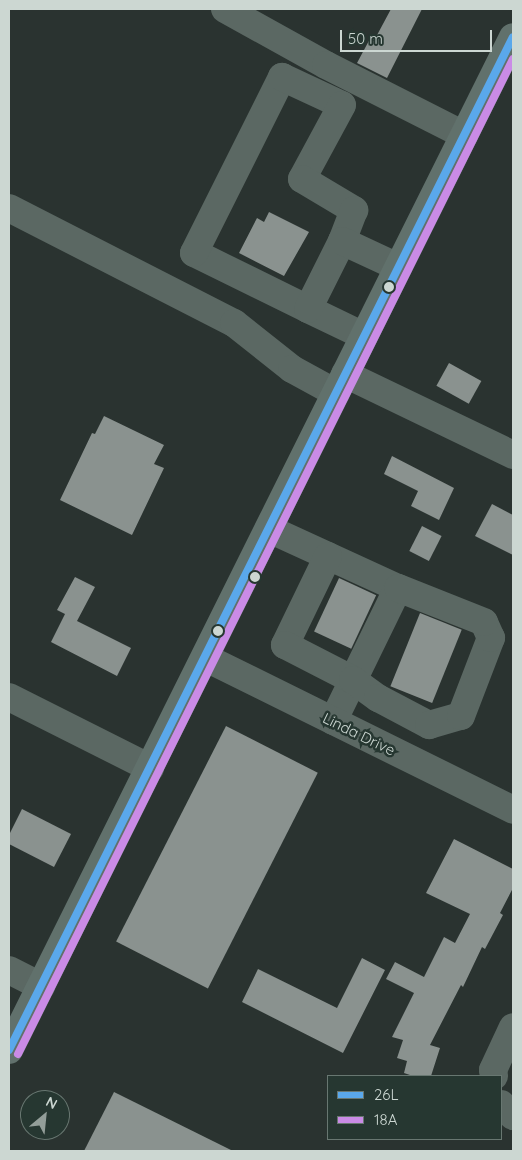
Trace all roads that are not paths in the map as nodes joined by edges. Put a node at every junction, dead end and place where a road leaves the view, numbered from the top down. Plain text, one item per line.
1 (226, 9) edge
2 (513, 37) edge
3 (464, 135) junction
4 (11, 216) edge
5 (342, 241) junction
6 (398, 267) junction
7 (308, 309) junction
8 (364, 336) junction
9 (340, 383) junction
10 (513, 455) edge
11 (269, 529) junction
12 (328, 556) junction
13 (398, 588) junction
14 (206, 658) junction
15 (353, 680) junction
16 (9, 697) edge
17 (333, 721) junction
18 (150, 768) junction
19 (513, 810) edge
20 (9, 970) edge
21 (41, 986) junction
22 (513, 1027) edge
23 (9, 1050) edge
24 (494, 1075) edge
25 (502, 1105) edge
26 (513, 1116) edge

1 - 3 street
2 - 3 main road
3 - 6 main road
4 - 9 street
5 - 6 street
5 - 7 street
5 - 7 street
6 - 8 main road
7 - 8 street
8 - 9 main road
9 - 10 street
9 - 11 main road
11 - 12 street
11 - 14 main road
12 - 13 street
12 - 15 street
13 - 15 street
13 - 15 street
14 - 17 street, Linda Drive
14 - 18 main road
15 - 17 street
16 - 18 street
17 - 19 street, Linda Drive
18 - 21 main road
20 - 21 street
21 - 23 main road
22 - 24 street
25 - 26 street

